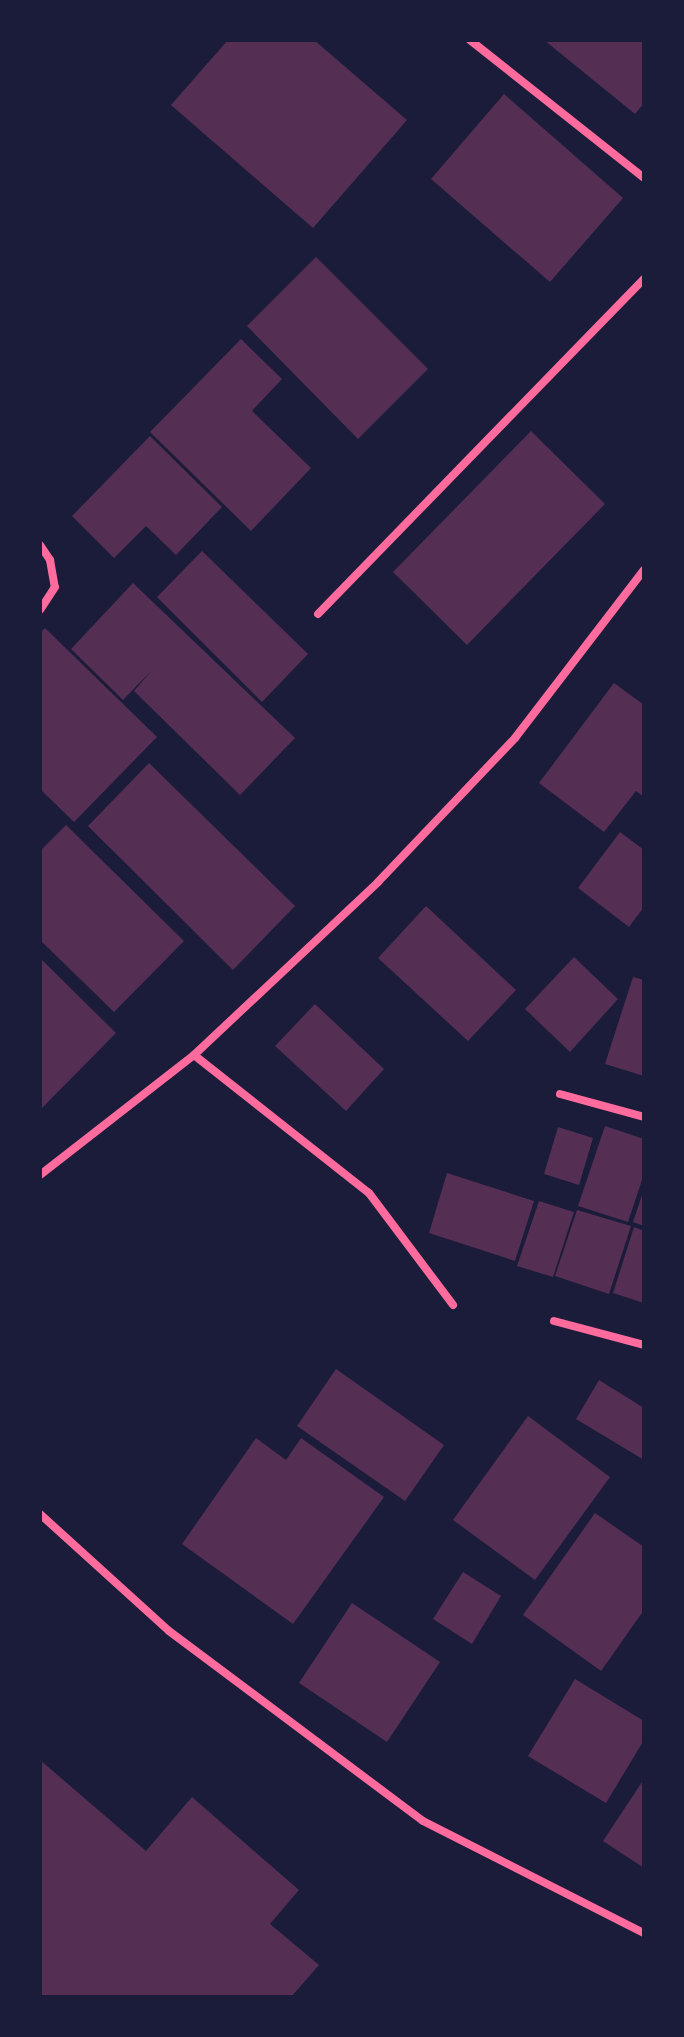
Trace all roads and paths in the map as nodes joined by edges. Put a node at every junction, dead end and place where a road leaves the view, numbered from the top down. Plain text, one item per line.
1 (470, 40) edge
2 (644, 178) edge
3 (644, 279) edge
4 (40, 545) edge
5 (644, 570) edge
6 (40, 610) edge
7 (318, 614) dead end
8 (194, 1055) junction
9 (560, 1094) dead end
10 (644, 1117) edge
11 (42, 1171) edge
12 (453, 1305) dead end
13 (554, 1321) dead end
14 (644, 1345) edge
15 (40, 1514) edge
16 (644, 1933) edge

1 - 2 street
3 - 7 street
4 - 6 street
5 - 8 street
8 - 11 street
8 - 12 street
9 - 10 street
13 - 14 street
15 - 16 street

